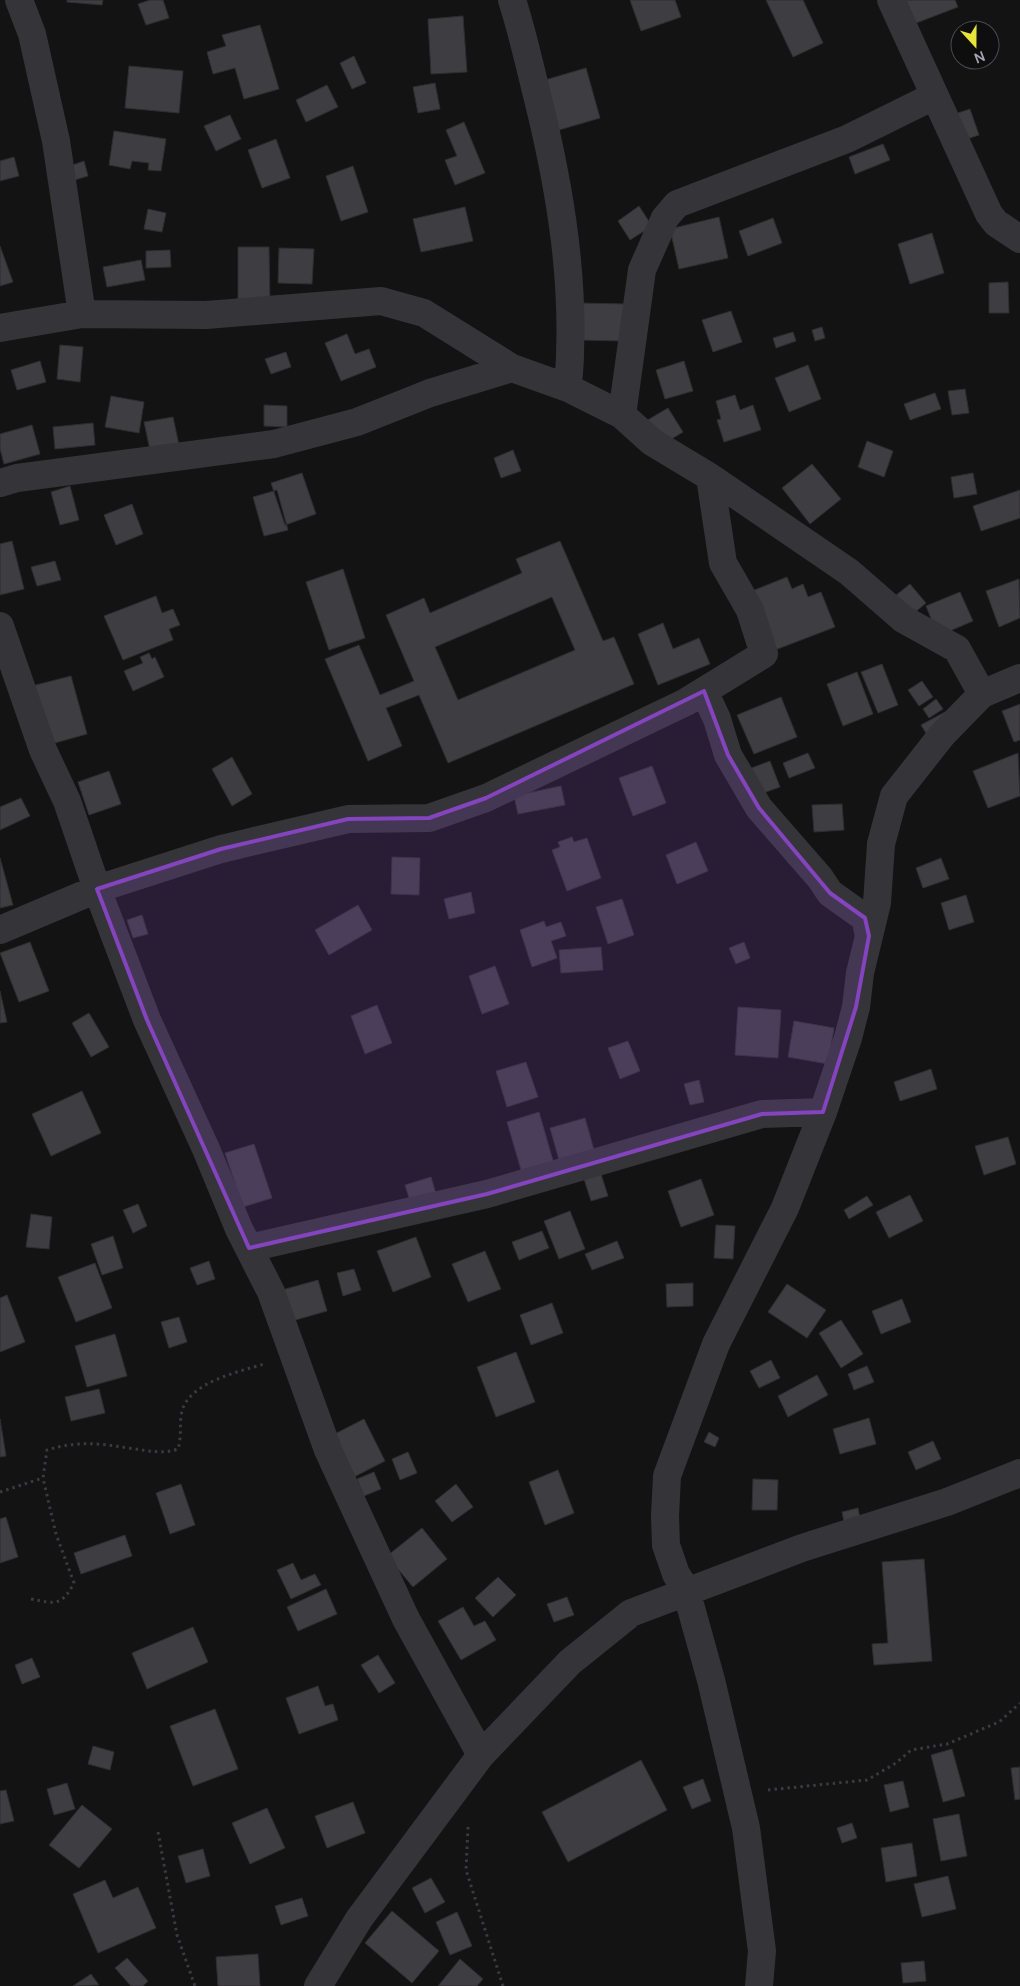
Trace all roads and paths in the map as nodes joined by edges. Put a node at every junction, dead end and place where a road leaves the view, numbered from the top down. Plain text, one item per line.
1 (19, 0) edge
2 (512, 0) edge
3 (891, 0) edge
4 (934, 96) junction
5 (1020, 239) edge
6 (82, 314) junction
7 (0, 328) edge
8 (512, 368) junction
9 (568, 388) junction
10 (622, 415) junction
11 (710, 477) junction
12 (0, 483) edge
13 (0, 626) edge
14 (1020, 678) edge
15 (704, 691) junction
16 (982, 694) junction
17 (97, 889) junction
18 (0, 930) edge
19 (869, 936) junction
20 (823, 1112) junction
21 (249, 1248) junction
22 (295, 1355) junction
23 (1020, 1473) edge
24 (43, 1478) junction
25 (0, 1492) edge
26 (686, 1590) junction
27 (31, 1599) dead end
28 (1020, 1703) edge
29 (481, 1755) junction
30 (737, 1793) junction
31 (469, 1818) dead end
32 (158, 1832) dead end
33 (195, 1986) edge
34 (318, 1986) edge
35 (503, 1986) edge
36 (759, 1986) edge

1 - 6 street
2 - 9 street
3 - 4 street
4 - 5 street
4 - 10 street
6 - 7 street
6 - 8 street
8 - 9 street
8 - 12 street
9 - 10 street
10 - 11 street
11 - 15 street
11 - 16 street
13 - 17 street
14 - 16 street
15 - 17 street
15 - 19 street
16 - 19 street
17 - 18 street
17 - 21 street
19 - 20 street
20 - 21 street
20 - 26 street
21 - 22 street
22 - 24 path
22 - 29 street
23 - 26 street
24 - 25 path
24 - 27 path
26 - 29 street
26 - 30 street
28 - 30 path
29 - 34 street
30 - 36 street
31 - 35 path
32 - 33 path

